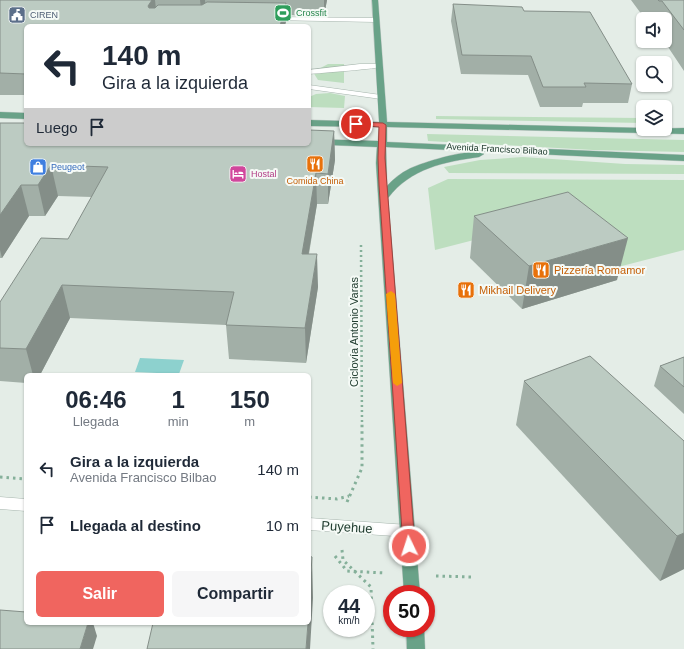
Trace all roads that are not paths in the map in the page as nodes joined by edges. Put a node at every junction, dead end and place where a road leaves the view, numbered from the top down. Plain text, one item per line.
1 (375, 0) edge
2 (260, 18) edge
3 (376, 20) junction
4 (379, 66) junction
5 (311, 72) edge
6 (311, 87) edge
7 (381, 97) junction
8 (0, 115) edge
9 (24, 116) edge
10 (311, 122) edge
11 (383, 125) junction
12 (684, 131) edge
13 (311, 142) edge
14 (382, 144) junction
15 (512, 150) junction
16 (684, 158) edge
17 (384, 196) junction
18 (0, 503) edge
19 (24, 505) edge
20 (311, 524) edge
21 (408, 531) junction
22 (411, 585) edge
23 (415, 637) edge
24 (416, 649) edge

1 - 3 main road
2 - 3 street
3 - 4 main road
4 - 5 street
4 - 7 main road
6 - 7 street
7 - 11 main road
8 - 9 main road
10 - 11 main road, Avenida Francisco Bilbao
11 - 12 main road, Avenida Francisco Bilbao
11 - 14 main road
13 - 14 main road, Avenida Francisco Bilbao
14 - 15 main road, Avenida Francisco Bilbao
14 - 17 main road
15 - 16 main road, Avenida Francisco Bilbao
15 - 17 main road
17 - 21 main road
18 - 19 street
20 - 21 street, Puyehue
21 - 22 main road
23 - 24 main road

